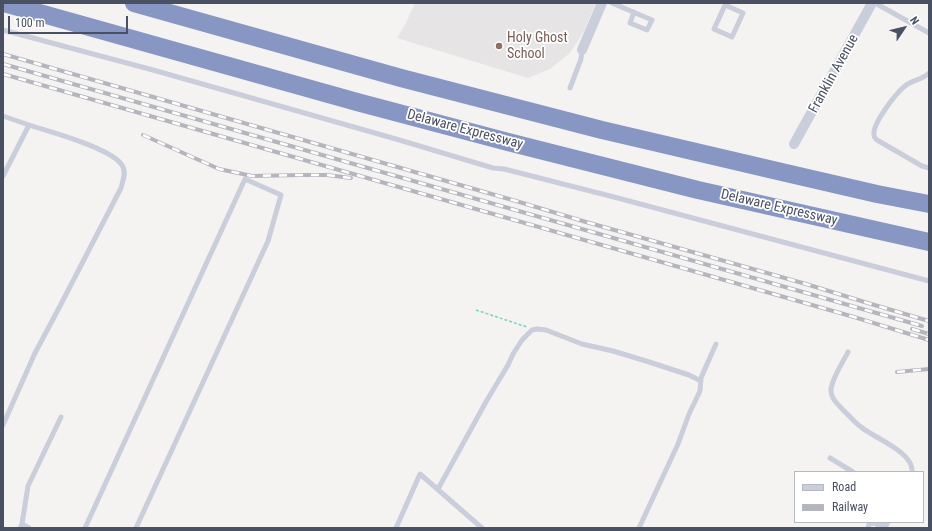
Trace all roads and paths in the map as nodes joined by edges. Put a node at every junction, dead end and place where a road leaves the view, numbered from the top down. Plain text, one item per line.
1 (4, 3) edge
2 (134, 3) edge
3 (602, 3) edge
4 (612, 3) edge
5 (873, 3) edge
6 (726, 4) edge
7 (634, 12) dead end
8 (3, 30) edge
9 (929, 33) edge
10 (582, 50) joint
11 (929, 73) edge
12 (570, 88) dead end
13 (3, 116) edge
14 (29, 125) junction
15 (794, 144) dead end
16 (929, 168) edge
17 (3, 176) edge
18 (929, 204) edge
19 (862, 227) junction
20 (929, 242) edge
21 (929, 252) edge
22 (929, 281) edge
23 (476, 310) dead end
24 (532, 330) junction
25 (716, 344) dead end
26 (848, 352) dead end
27 (701, 381) junction
28 (61, 417) dead end
29 (3, 425) edge
30 (830, 458) dead end
31 (851, 471) edge
32 (912, 471) edge
33 (438, 489) junction
34 (21, 526) edge
35 (29, 528) edge
36 (84, 528) edge
37 (136, 528) edge
38 (396, 528) edge
39 (482, 528) edge
40 (640, 528) edge

1 - 19 highway, Delaware Expressway
2 - 18 highway
3 - 10 street
4 - 7 lane
5 - 9 lane
5 - 15 street, Franklin Avenue
6 - 6 lane
8 - 22 lane
10 - 12 lane
11 - 16 lane
13 - 14 lane
14 - 17 lane
14 - 29 lane
19 - 20 highway, Delaware Expressway
19 - 21 highway
23 - 24 path
24 - 27 lane
24 - 33 lane
25 - 27 lane
26 - 32 lane
27 - 40 lane
28 - 34 lane
30 - 31 lane
33 - 38 lane
33 - 39 lane
34 - 35 lane
36 - 37 lane

